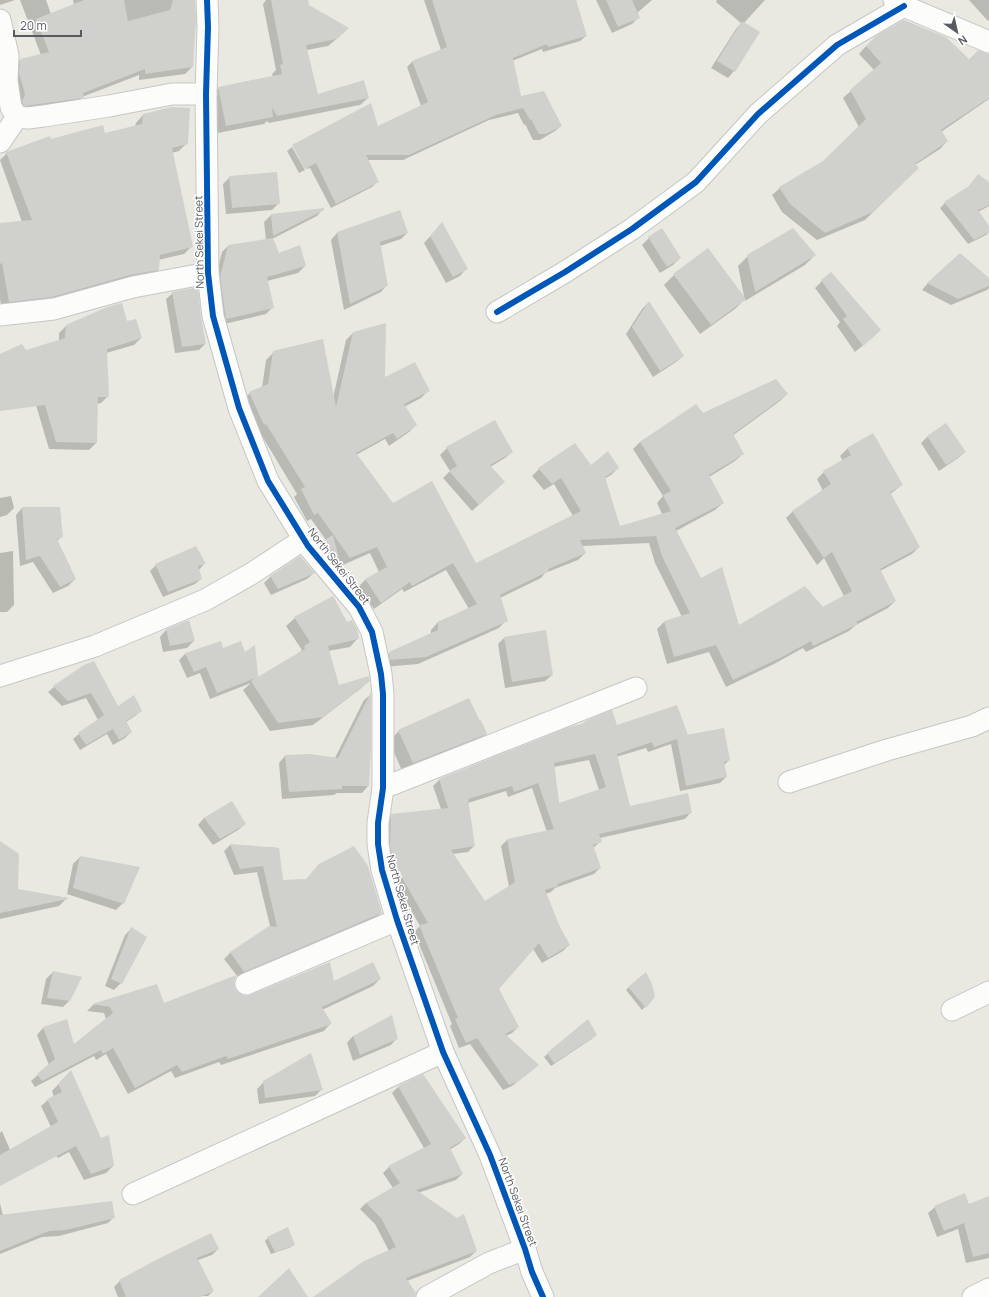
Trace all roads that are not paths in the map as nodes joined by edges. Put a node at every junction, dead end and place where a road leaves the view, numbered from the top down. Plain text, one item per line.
1 (207, 0) edge
2 (899, 3) edge
3 (0, 20) edge
4 (989, 42) edge
5 (206, 94) junction
6 (17, 117) junction
7 (0, 142) edge
8 (208, 273) junction
9 (498, 312) dead end
10 (0, 315) edge
11 (304, 539) junction
12 (0, 676) edge
13 (636, 688) dead end
14 (989, 718) edge
15 (789, 782) dead end
16 (384, 788) junction
17 (397, 920) junction
18 (246, 984) dead end
19 (989, 992) edge
20 (952, 1010) dead end
21 (443, 1052) junction
22 (133, 1194) dead end
23 (525, 1249) junction
24 (989, 1289) edge
25 (427, 1297) edge
26 (543, 1297) edge
27 (973, 1297) edge

1 - 5 street, North Sekei Street
2 - 4 street
2 - 9 street
3 - 6 street
5 - 6 street
5 - 8 street, North Sekei Street
6 - 7 street
8 - 10 street
8 - 11 street, North Sekei Street
11 - 12 street
11 - 16 street, North Sekei Street
13 - 16 street
14 - 15 street
16 - 17 street, North Sekei Street
17 - 18 street
17 - 21 street, North Sekei Street
19 - 20 street
21 - 22 street
21 - 23 street, North Sekei Street
23 - 25 street
23 - 26 street, North Sekei Street
24 - 27 street

